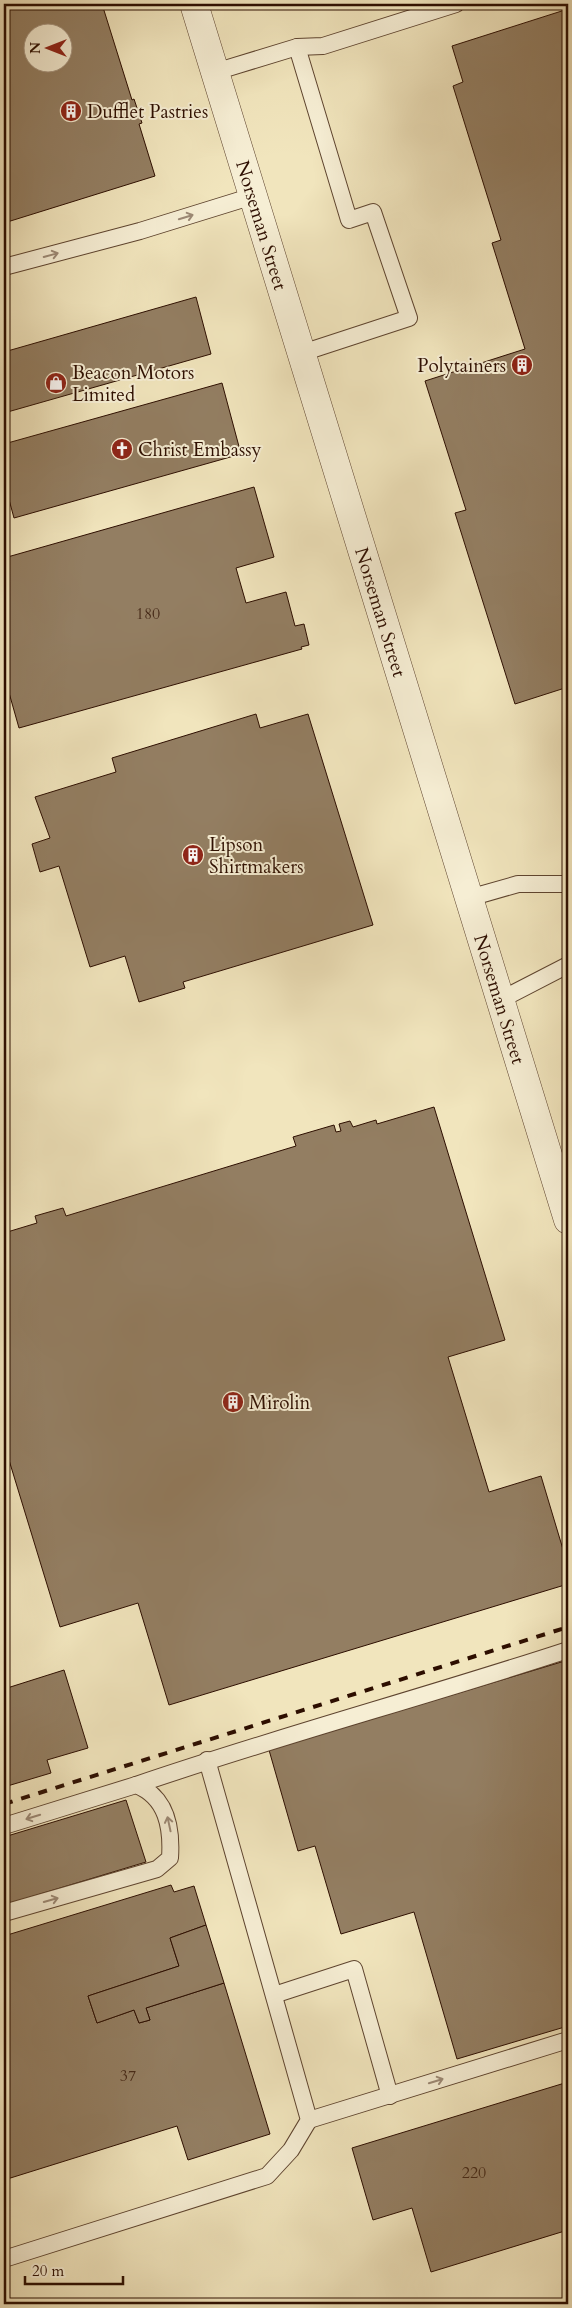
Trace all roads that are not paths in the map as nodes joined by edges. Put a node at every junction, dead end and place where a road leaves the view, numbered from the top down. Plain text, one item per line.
1 (194, 4) edge
2 (456, 4) edge
3 (296, 47) junction
4 (215, 72) junction
5 (253, 196) junction
6 (4, 267) edge
7 (302, 354) junction
8 (568, 884) edge
9 (469, 898) junction
10 (568, 965) edge
11 (500, 1000) junction
12 (568, 1220) edge
13 (568, 1650) edge
14 (207, 1760) junction
15 (136, 1785) junction
16 (4, 1826) edge
17 (4, 1913) edge
18 (274, 1995) junction
19 (568, 2040) edge
20 (390, 2096) junction
21 (309, 2120) junction
22 (4, 2259) edge

1 - 4 street, Norseman Street
2 - 3 lane
3 - 4 lane
3 - 7 lane
4 - 5 street, Norseman Street
6 -> 5 lane
5 - 7 street, Norseman Street
7 - 9 street, Norseman Street
8 - 9 lane
9 - 11 street, Norseman Street
10 - 11 lane
11 - 12 street, Norseman Street
13 - 14 lane
14 - 15 lane
14 - 18 lane
15 -> 16 lane
17 -> 15 lane
18 - 20 lane
18 - 21 lane
20 -> 19 lane
20 - 21 lane
21 - 22 lane

